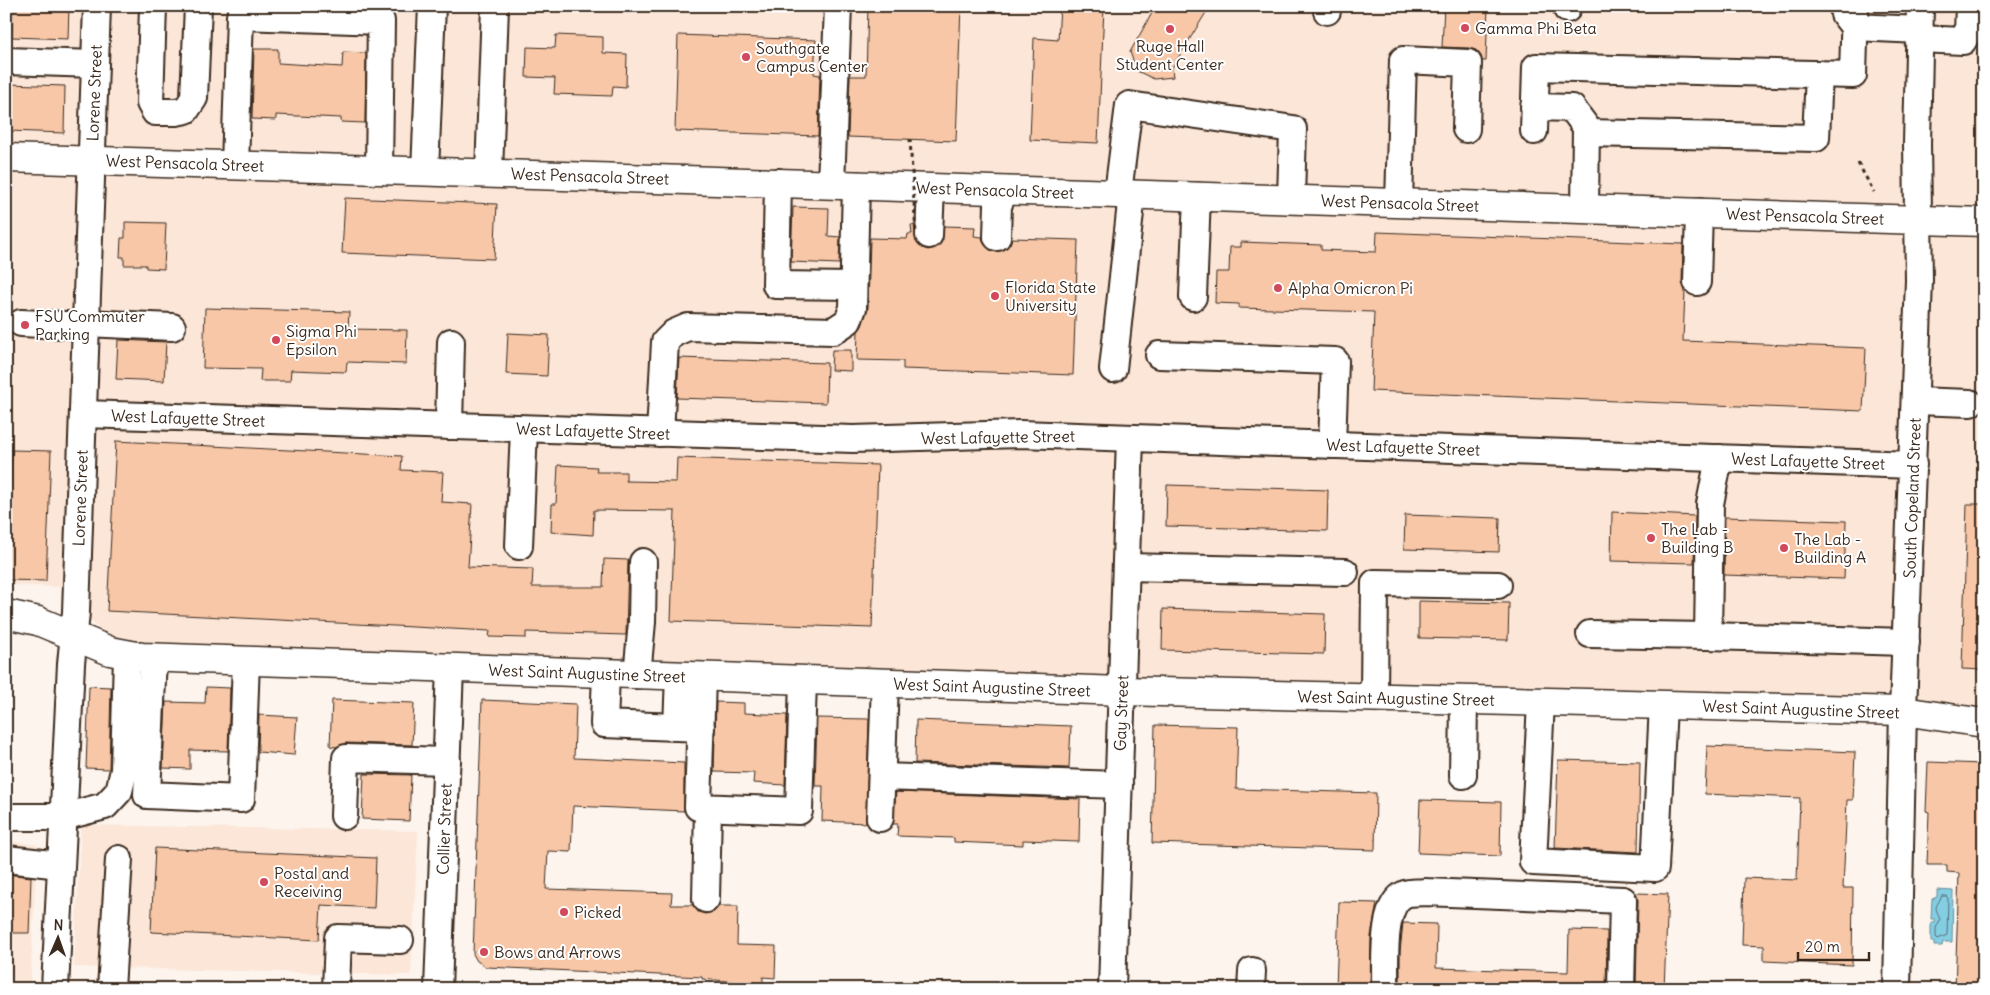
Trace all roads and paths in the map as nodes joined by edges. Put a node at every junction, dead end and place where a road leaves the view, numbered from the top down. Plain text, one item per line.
1 (97, 6) edge
2 (154, 6) edge
3 (198, 6) edge
4 (432, 6) edge
5 (495, 6) edge
6 (838, 6) edge
7 (1838, 6) edge
8 (1969, 6) edge
9 (1855, 17) edge
10 (1920, 25) edge
11 (1973, 42) edge
12 (6, 61) edge
13 (95, 64) junction
14 (1819, 74) junction
15 (1466, 129) dead end
16 (1586, 133) junction
17 (910, 139) dead end
18 (6, 158) edge
19 (92, 160) junction
20 (1858, 163) dead end
21 (235, 165) junction
22 (379, 170) junction
23 (425, 171) junction
24 (489, 173) junction
25 (778, 182) junction
26 (844, 185) junction
27 (931, 188) junction
28 (1006, 190) junction
29 (1875, 193) dead end
30 (1125, 194) junction
31 (1197, 196) junction
32 (1291, 199) junction
33 (1398, 202) junction
34 (1585, 209) junction
35 (1699, 212) junction
36 (1919, 220) junction
37 (1984, 222) edge
38 (923, 235) joint
39 (997, 237) dead end
40 (1697, 282) dead end
41 (853, 286) junction
42 (1193, 297) dead end
43 (22, 323) dead end
44 (86, 324) junction
45 (172, 327) dead end
46 (451, 342) dead end
47 (1159, 355) dead end
48 (1113, 369) dead end
49 (1915, 401) junction
50 (1970, 403) dead end
51 (83, 414) junction
52 (449, 426) junction
53 (524, 429) junction
54 (660, 433) junction
55 (1130, 438) junction
56 (1332, 445) junction
57 (1719, 458) junction
58 (1913, 465) junction
59 (518, 546) dead end
60 (643, 562) dead end
61 (1126, 567) junction
62 (1345, 572) dead end
63 (1498, 585) dead end
64 (6, 614) edge
65 (1590, 634) dead end
66 (74, 636) junction
67 (1708, 636) junction
68 (1906, 642) junction
69 (140, 656) junction
70 (246, 661) junction
71 (450, 668) junction
72 (606, 674) junction
73 (637, 675) junction
74 (691, 676) junction
75 (803, 680) junction
76 (885, 683) junction
77 (1122, 691) junction
78 (1374, 697) junction
79 (1464, 700) junction
80 (1541, 702) junction
81 (1663, 705) junction
82 (1903, 711) junction
83 (1984, 723) edge
84 (689, 728) junction
85 (447, 761) junction
86 (1463, 775) dead end
87 (882, 777) junction
88 (1119, 785) junction
89 (708, 808) junction
90 (344, 816) dead end
91 (6, 817) edge
92 (64, 817) junction
93 (880, 818) dead end
94 (6, 859) edge
95 (119, 859) dead end
96 (61, 865) junction
97 (706, 899) dead end
98 (400, 940) dead end
99 (54, 989) edge
100 (110, 989) edge
101 (336, 989) edge
102 (438, 989) edge
103 (1112, 989) edge
104 (1385, 989) edge
105 (1621, 989) edge
106 (1897, 989) edge

1 - 13 street, Lorene Street
2 - 3 street
4 - 23 street
5 - 24 street
6 - 26 street
7 - 9 street
8 - 11 street
9 - 10 street
9 - 14 street
10 - 11 street
10 - 36 street, South Copeland Street
12 - 13 street
13 - 19 street, Lorene Street
14 - 16 street
14 - 16 street
15 - 33 street
16 - 34 street
17 - 38 path, bridge
18 - 19 main road, West Pensacola Street
19 - 21 main road, West Pensacola Street
19 - 44 street, Lorene Street
20 - 29 path
21 - 22 main road, West Pensacola Street
21 - 22 street
22 - 23 main road, West Pensacola Street
23 - 24 main road, West Pensacola Street
24 - 25 main road, West Pensacola Street
25 - 26 main road, West Pensacola Street
25 - 41 street
26 - 27 main road, West Pensacola Street
26 - 41 street
27 - 28 main road, West Pensacola Street
27 - 38 street
28 - 30 main road, West Pensacola Street
28 - 39 street
30 - 31 main road, West Pensacola Street
30 - 32 street
30 - 48 street
31 - 32 main road, West Pensacola Street
31 - 42 street
32 - 33 main road, West Pensacola Street
33 - 34 main road, West Pensacola Street
34 - 35 main road, West Pensacola Street
35 - 36 main road, West Pensacola Street
35 - 40 street
36 - 37 main road, West Pensacola Street
36 - 49 street, South Copeland Street
41 - 54 street
43 - 44 street
44 - 45 street
44 - 51 street, Lorene Street
46 - 52 street
47 - 56 street
49 - 50 street
49 - 58 street, South Copeland Street
51 - 52 street, West Lafayette Street
51 - 66 street, Lorene Street
52 - 53 street, West Lafayette Street
53 - 54 street, West Lafayette Street
53 - 59 street
54 - 55 street, West Lafayette Street
55 - 56 street, West Lafayette Street
55 - 61 street, Gay Street
56 - 57 street, West Lafayette Street
57 - 58 street, West Lafayette Street
57 - 67 street
58 - 68 street, South Copeland Street
60 - 73 street
61 - 62 street
61 - 77 street, Gay Street
63 - 78 street
64 - 66 main road, West Saint Augustine Street
65 - 67 street
66 - 69 main road, West Saint Augustine Street
66 - 92 street, Lorene Street
67 - 68 street
68 - 82 street, South Copeland Street
69 - 70 main road, West Saint Augustine Street
69 - 70 street
69 - 92 street
70 - 71 main road, West Saint Augustine Street
71 - 72 main road, West Saint Augustine Street
71 - 85 street, Collier Street
72 - 73 main road, West Saint Augustine Street
72 - 84 street
73 - 74 main road, West Saint Augustine Street
74 - 75 main road, West Saint Augustine Street
74 - 84 street
75 - 76 main road, West Saint Augustine Street
75 - 89 street
76 - 77 main road, West Saint Augustine Street
76 - 87 street
77 - 78 main road, West Saint Augustine Street
77 - 88 street, Gay Street
78 - 79 main road, West Saint Augustine Street
79 - 80 main road, West Saint Augustine Street
79 - 86 street
80 - 81 main road, West Saint Augustine Street
80 - 81 street
81 - 82 main road, West Saint Augustine Street
82 - 83 main road, West Saint Augustine Street
82 - 106 street, South Copeland Street
84 - 89 street
85 - 90 street
85 - 102 street, Collier Street
87 - 88 street
87 - 93 street
88 - 103 street, Gay Street
89 - 97 street
91 - 92 street
92 - 96 street, Lorene Street
94 - 96 street
95 - 100 street
96 - 99 street, Lorene Street
98 - 101 street
104 - 105 street

